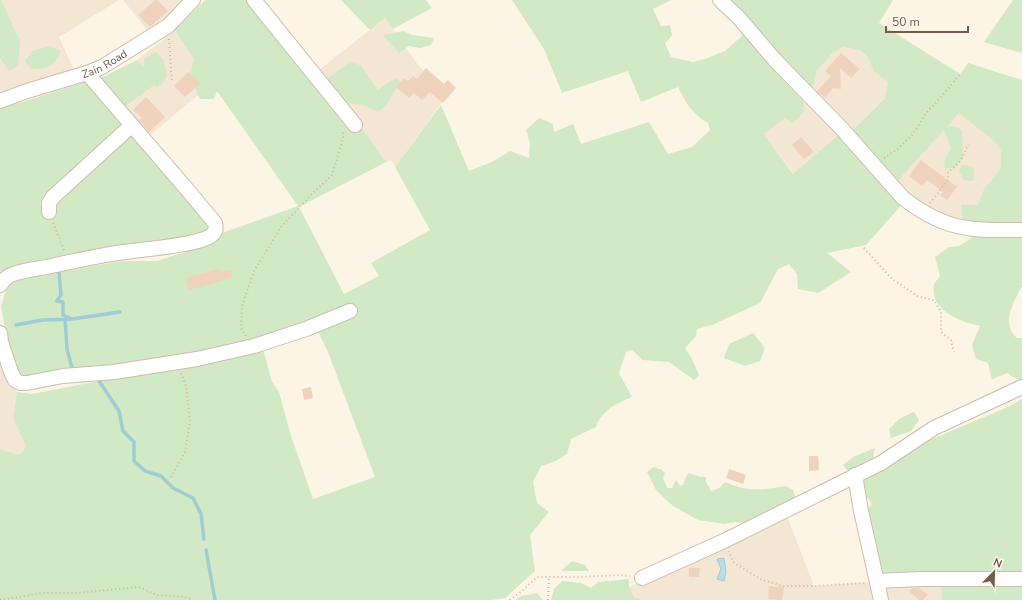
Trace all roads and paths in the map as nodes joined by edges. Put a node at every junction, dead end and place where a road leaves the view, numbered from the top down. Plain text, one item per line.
1 (193, 0) edge
2 (254, 0) edge
3 (720, 0) edge
4 (168, 26) junction
5 (87, 73) junction
6 (960, 74) dead end
7 (172, 81) dead end
8 (0, 101) edge
9 (352, 121) joint
10 (132, 125) junction
11 (968, 144) dead end
12 (875, 166) junction
13 (923, 211) junction
14 (49, 212) joint
15 (1022, 230) edge
16 (864, 248) dead end
17 (69, 262) junction
18 (0, 285) edge
19 (350, 311) dead end
20 (0, 333) edge
21 (254, 346) junction
22 (954, 352) dead end
23 (176, 363) junction
24 (1022, 387) edge
25 (855, 475) junction
26 (171, 477) dead end
27 (724, 541) junction
28 (549, 577) junction
29 (642, 578) joint
30 (1022, 579) edge
31 (877, 581) junction
32 (0, 600) edge
33 (193, 600) edge
34 (510, 600) edge
35 (548, 600) edge
36 (881, 600) edge

1 - 4 street, Zain Road
2 - 9 street
3 - 12 street
4 - 5 street, Zain Road
4 - 7 path
5 - 8 street, Zain Road
5 - 10 street
6 - 12 path
9 - 21 path
10 - 14 street
10 - 17 street
11 - 13 path
12 - 13 street
13 - 15 street
14 - 17 path
16 - 22 path
17 - 18 street
19 - 21 street
20 - 23 street
21 - 23 street
23 - 26 path
24 - 25 street
25 - 27 street
25 - 31 street
27 - 29 street
27 - 31 path
28 - 29 path
28 - 34 path
28 - 35 path
30 - 31 street
31 - 36 street
32 - 33 path

